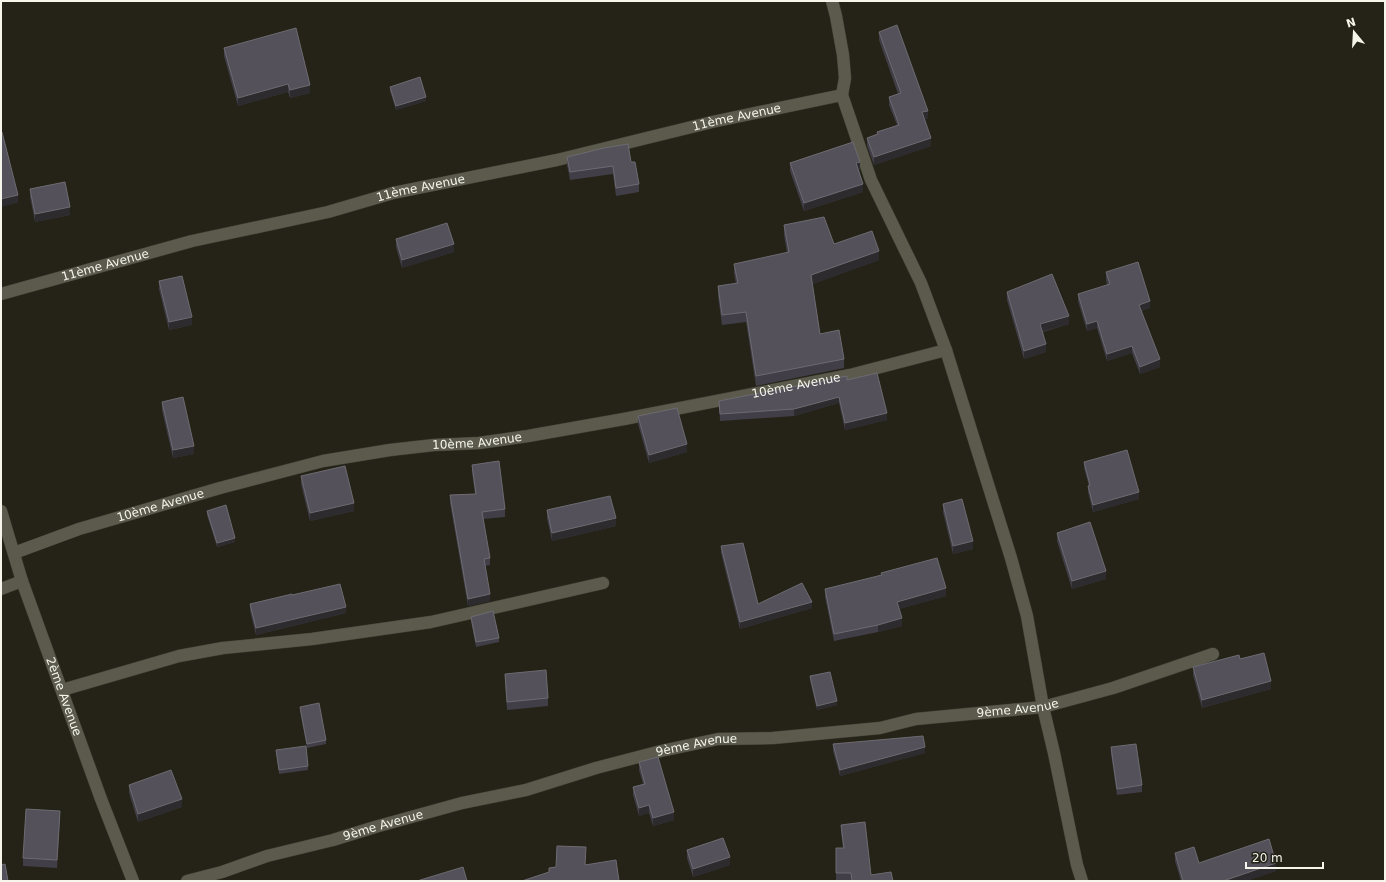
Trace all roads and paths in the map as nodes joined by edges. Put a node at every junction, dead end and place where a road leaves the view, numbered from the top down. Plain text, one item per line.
1 (832, 1) edge
2 (842, 95) junction
3 (1, 294) edge
4 (946, 350) junction
5 (1, 511) edge
6 (14, 553) junction
7 (22, 581) junction
8 (603, 583) dead end
9 (1, 589) edge
10 (1213, 654) dead end
11 (62, 690) junction
12 (1043, 707) junction
13 (133, 881) edge
14 (188, 881) edge
15 (1082, 881) edge

1 - 2 street
2 - 3 street, 11ème Avenue
2 - 4 street
4 - 6 street, 10ème Avenue
4 - 12 street
5 - 6 street, 2ème Avenue
6 - 7 street, 2ème Avenue
7 - 9 street
7 - 11 street, 2ème Avenue
8 - 11 street
10 - 12 street, 9ème Avenue
11 - 13 street, 2ème Avenue
12 - 14 street, 9ème Avenue
12 - 15 street

